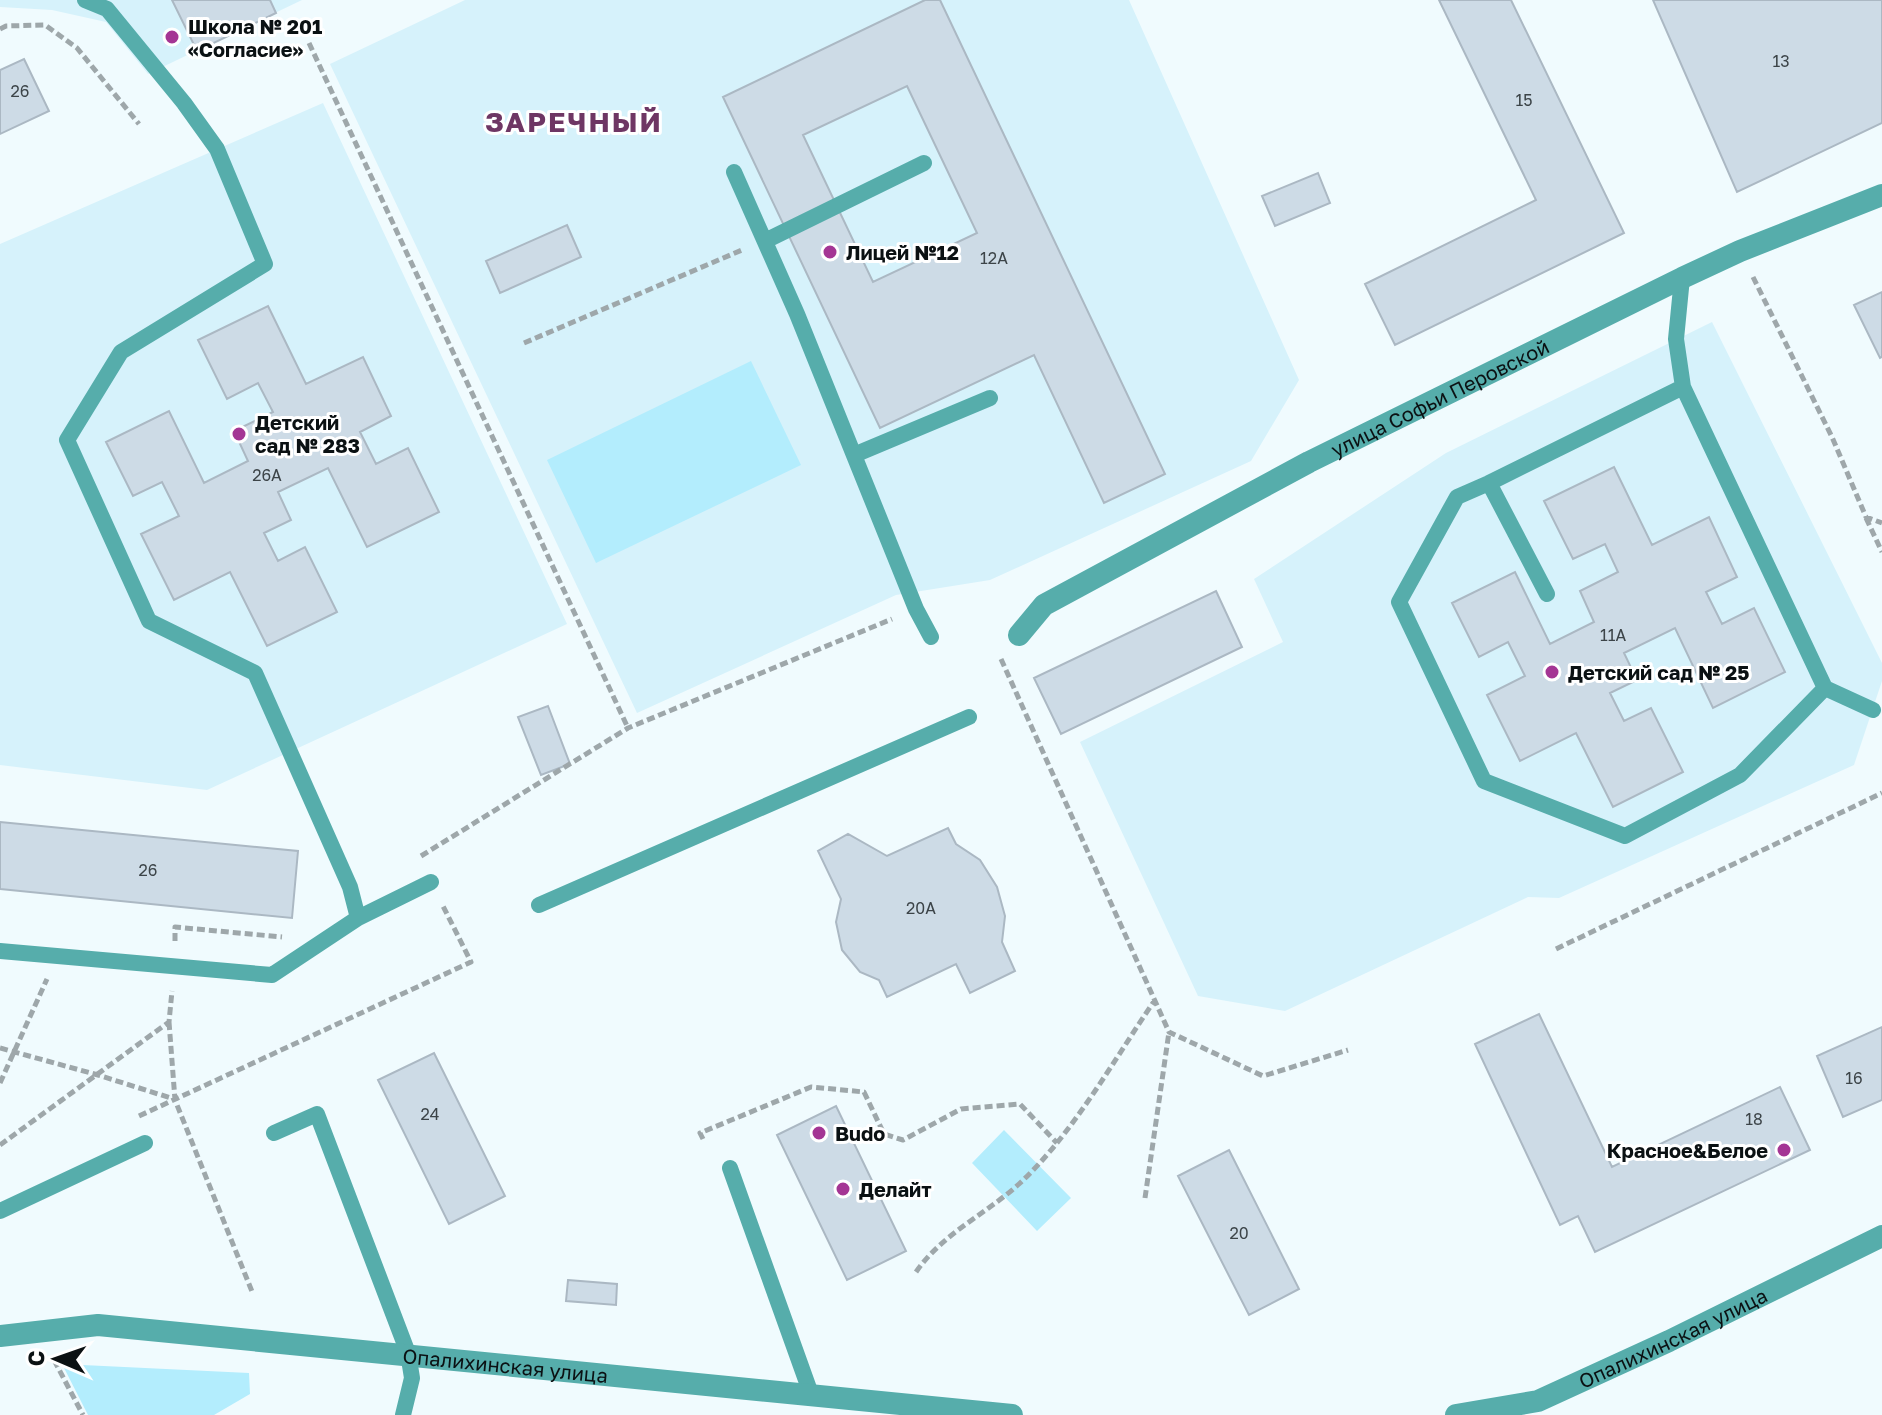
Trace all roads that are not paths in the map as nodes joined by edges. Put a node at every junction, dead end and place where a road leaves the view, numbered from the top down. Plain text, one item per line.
1 (85, 0) edge
2 (924, 163) dead end
3 (734, 172) dead end
4 (1882, 195) edge
5 (765, 241) junction
6 (1682, 278) junction
7 (1683, 387) junction
8 (990, 398) dead end
9 (854, 455) junction
10 (1489, 483) junction
11 (1547, 594) dead end
12 (1019, 635) dead end
13 (931, 637) dead end
14 (1825, 688) junction
15 (1873, 710) dead end
16 (969, 717) dead end
17 (431, 882) road end
18 (539, 905) dead end
19 (358, 918) junction
20 (0, 951) edge
21 (274, 1133) dead end
22 (145, 1143) dead end
23 (730, 1168) dead end
24 (0, 1211) edge
25 (1882, 1236) edge
26 (0, 1336) edge
27 (408, 1353) junction
28 (811, 1394) junction
29 (885, 1408) edge
30 (403, 1415) edge
31 (1012, 1415) edge
32 (1456, 1415) edge

1 - 19 lane
2 - 5 lane
3 - 5 lane
4 - 6 street, улица Софьи Перовской
5 - 9 lane
6 - 7 lane
6 - 12 street, улица Софьи Перовской
7 - 10 lane
7 - 14 lane
8 - 9 lane
9 - 13 lane
10 - 11 lane
10 - 14 lane
14 - 15 lane
16 - 18 lane
17 - 19 lane
19 - 20 lane
21 - 27 lane
22 - 24 lane
23 - 28 lane
25 - 32 street, Опалихинская улица
26 - 27 street, Опалихинская улица
27 - 28 street, Опалихинская улица
27 - 30 lane
28 - 29 street, Опалихинская улица
29 - 31 street, Опалихинская улица

